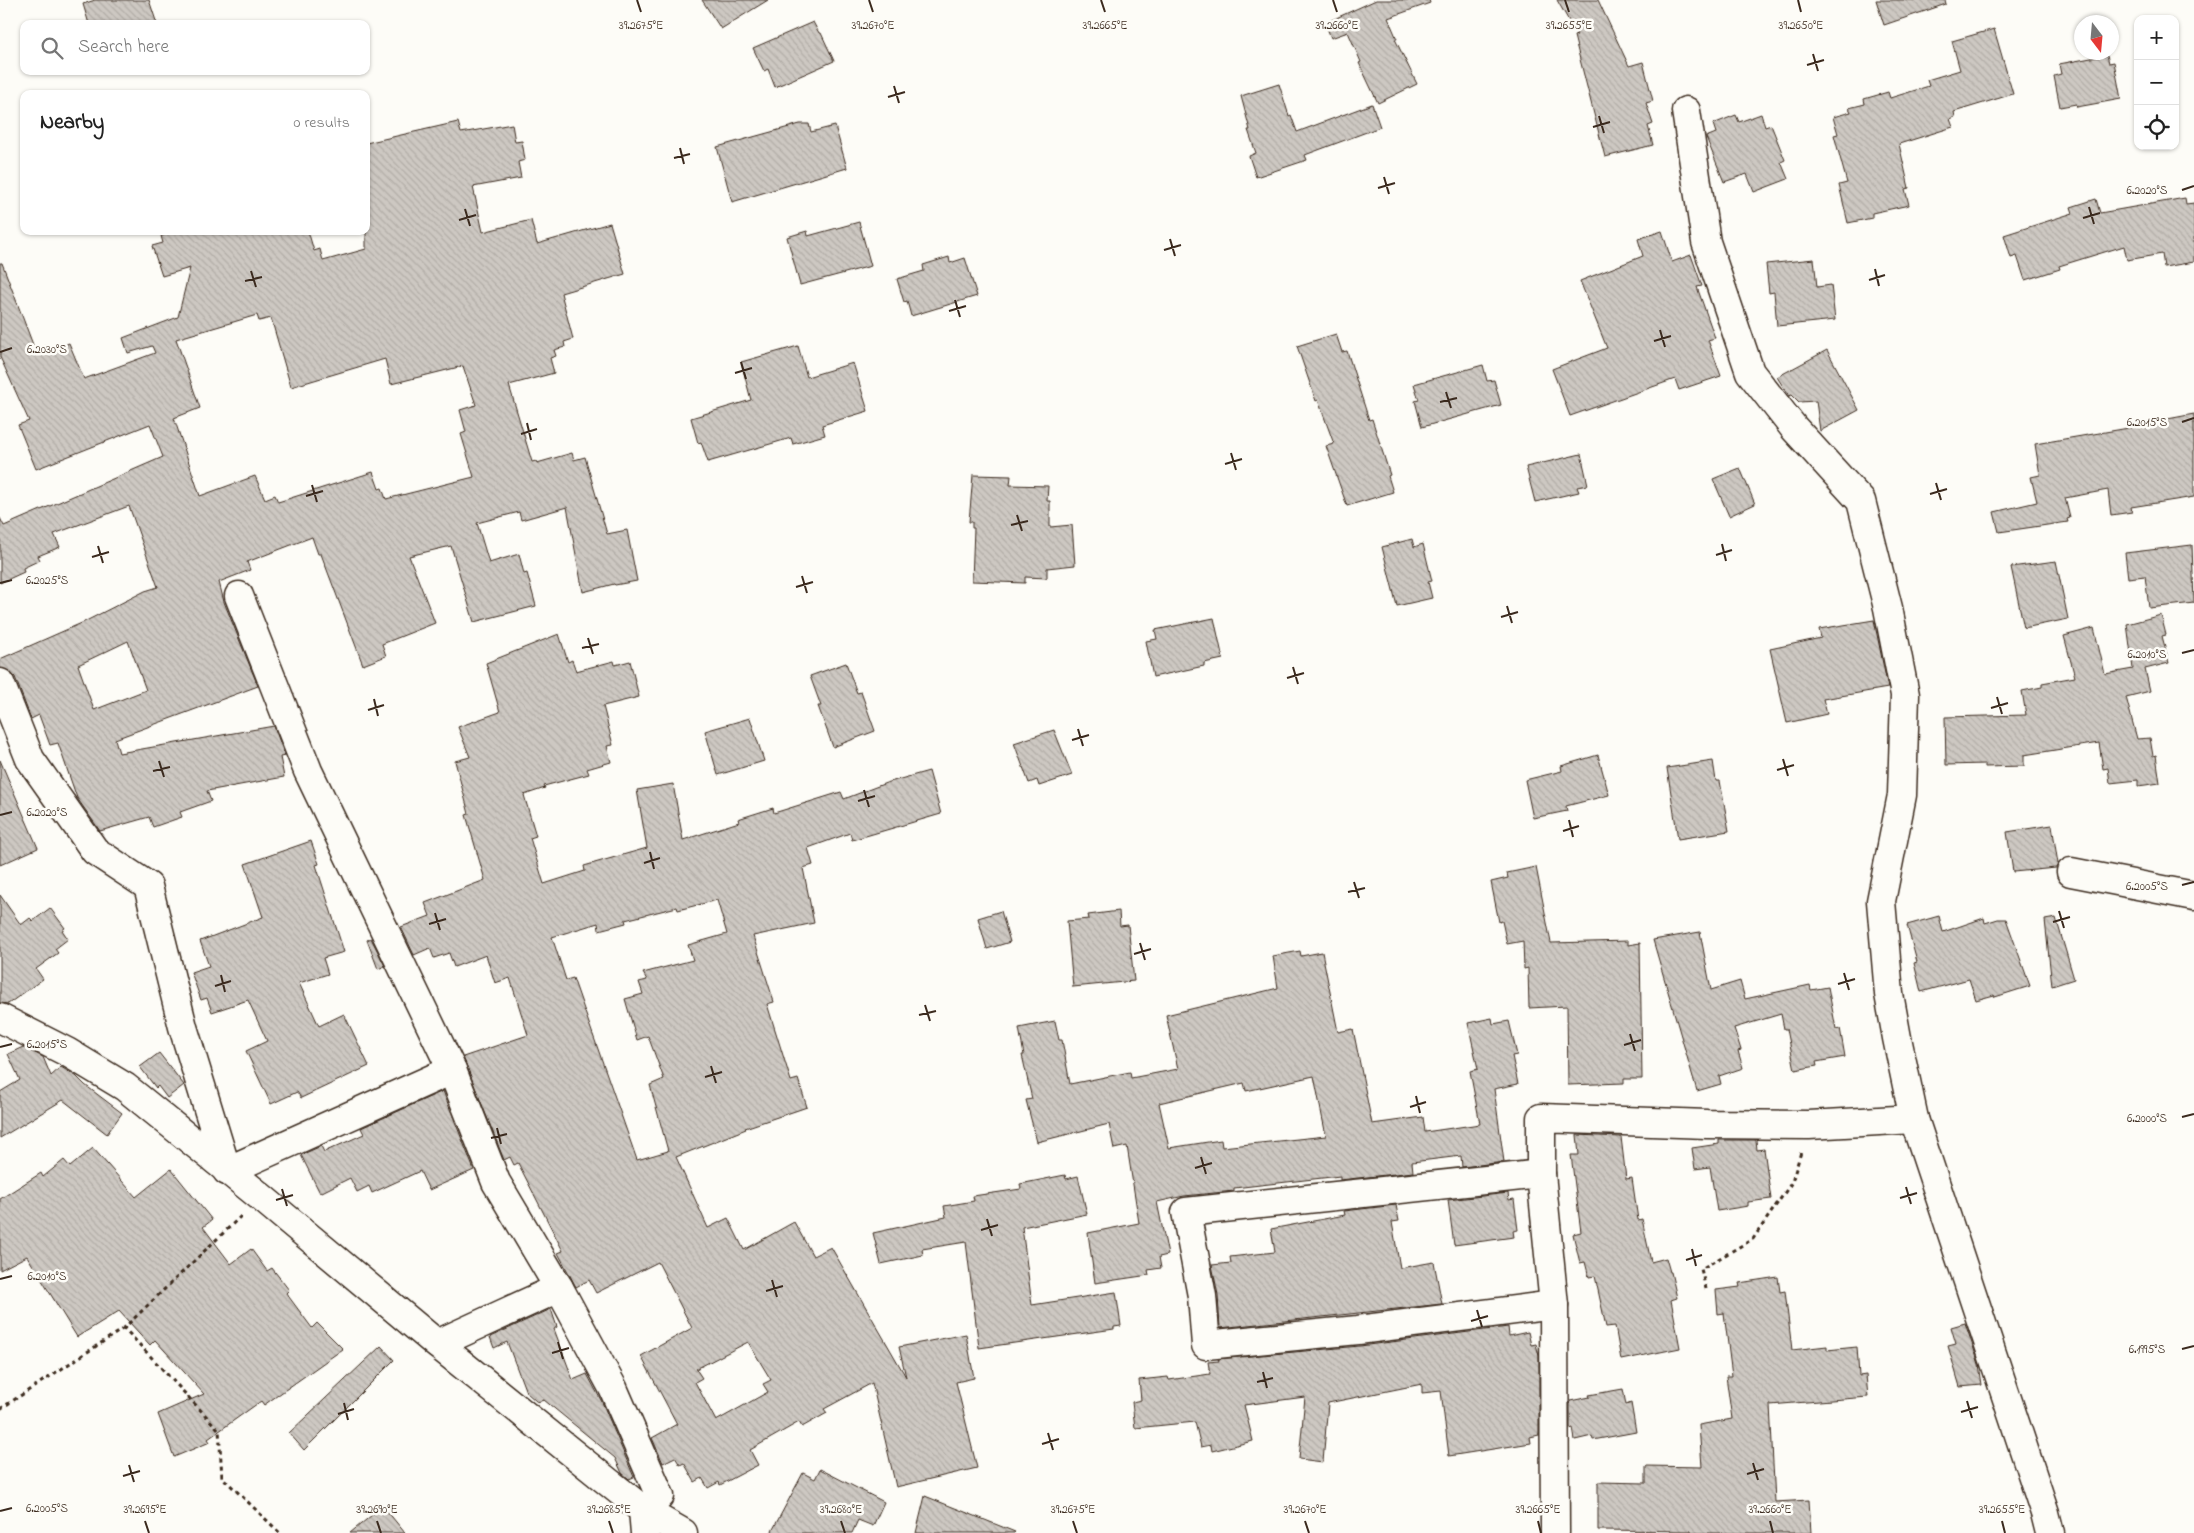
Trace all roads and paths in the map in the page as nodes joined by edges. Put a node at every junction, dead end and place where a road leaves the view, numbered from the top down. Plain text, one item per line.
1 (1686, 111) dead end
2 (239, 596) dead end
3 (0, 683) edge
4 (2071, 872) dead end
5 (2194, 892) edge
6 (0, 1018) edge
7 (452, 1070) junction
8 (1914, 1118) junction
9 (1809, 1125) junction
10 (227, 1171) junction
11 (1541, 1174) junction
12 (261, 1197) junction
13 (559, 1288) junction
14 (1706, 1290) dead end
15 (1554, 1305) junction
16 (124, 1328) junction
17 (437, 1344) junction
18 (0, 1409) edge
19 (644, 1522) edge
20 (280, 1533) edge
21 (683, 1533) edge
22 (1555, 1533) edge
23 (2050, 1533) edge

1 - 8 street
2 - 7 street
3 - 10 street
4 - 5 street
6 - 10 street
7 - 10 street
7 - 13 street
8 - 9 street
8 - 23 street
9 - 11 street
9 - 14 path
10 - 12 street
11 - 15 street
11 - 15 street
12 - 16 path
12 - 17 street
13 - 17 street
13 - 19 street
15 - 22 street
16 - 18 path
16 - 20 path
17 - 19 street
19 - 21 street

